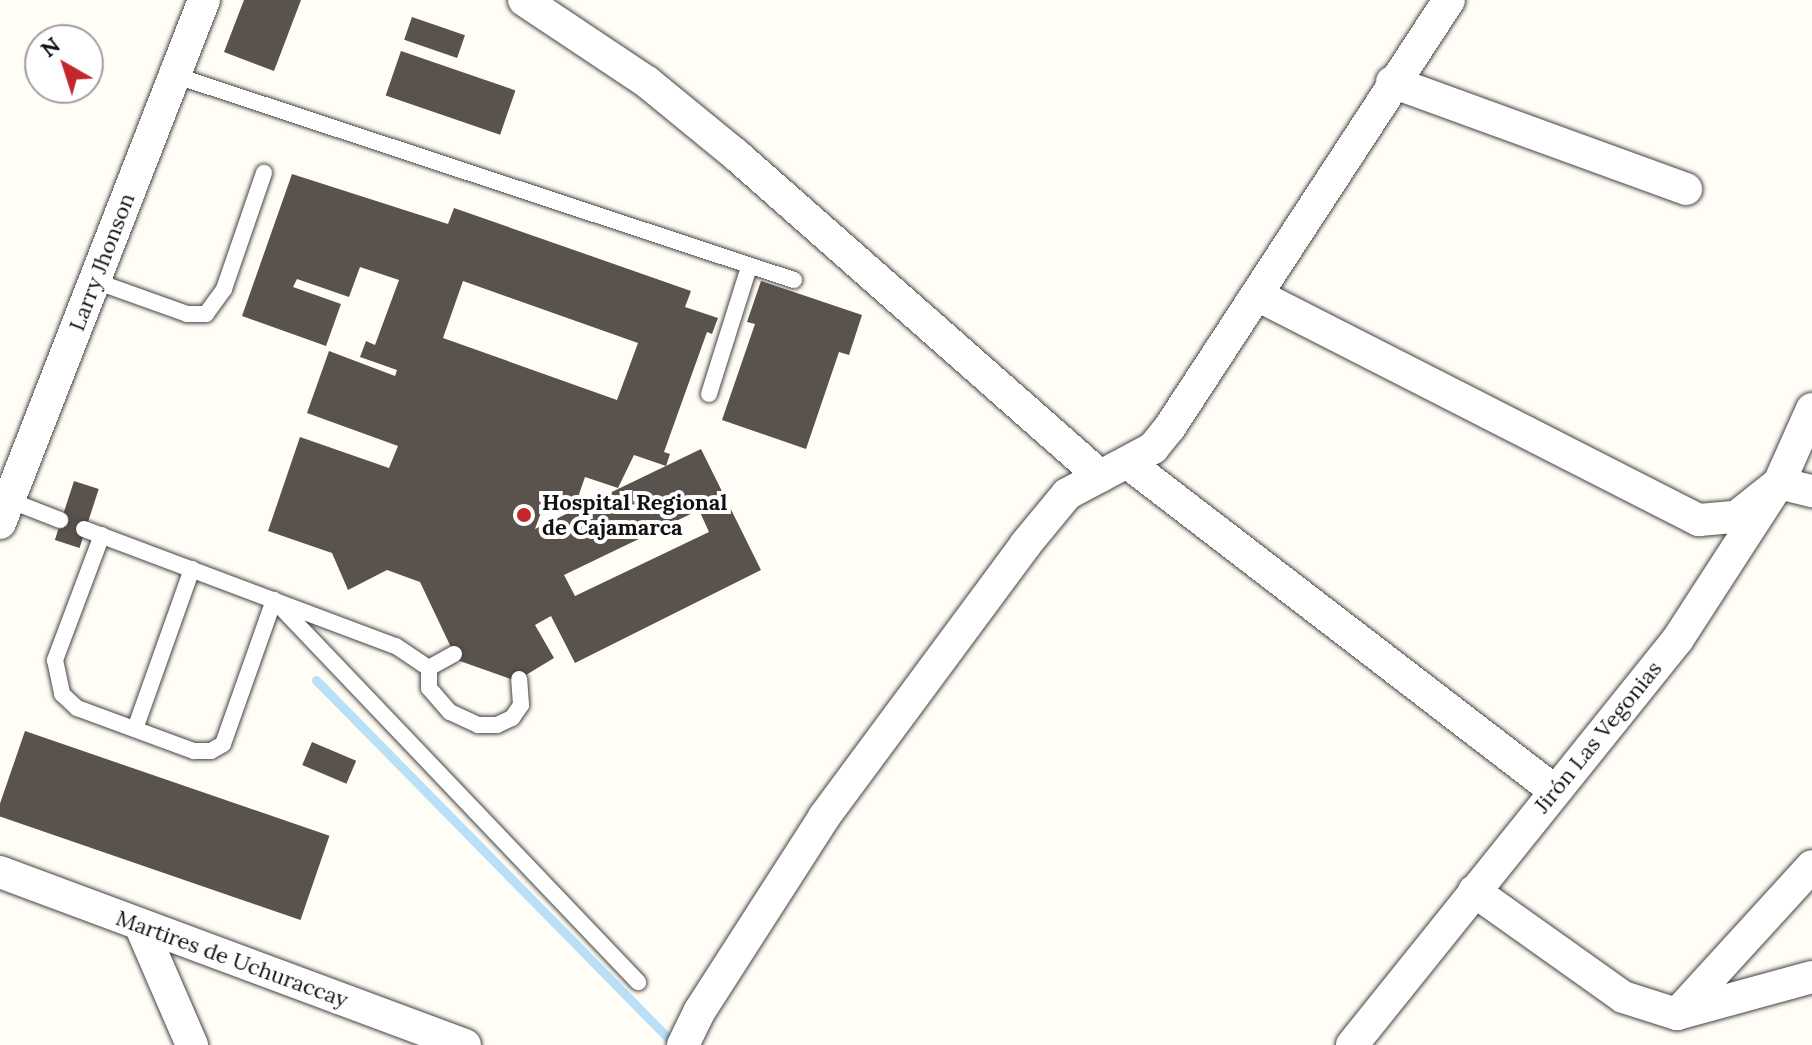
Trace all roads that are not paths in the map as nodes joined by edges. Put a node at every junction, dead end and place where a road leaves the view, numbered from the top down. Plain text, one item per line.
1 (204, 0) edge
2 (524, 0) edge
3 (1449, 0) edge
4 (174, 75) junction
5 (1392, 82) junction
6 (264, 173) dead end
7 (1686, 189) dead end
8 (749, 267) junction
9 (794, 280) dead end
10 (95, 281) junction
11 (1257, 295) junction
12 (709, 394) dead end
13 (1812, 409) edge
14 (1114, 469) junction
15 (1779, 483) junction
16 (1812, 491) edge
17 (5, 512) edge
18 (60, 520) dead end
19 (84, 529) dead end
20 (102, 535) junction
21 (192, 569) junction
22 (274, 600) junction
23 (454, 654) dead end
24 (429, 668) junction
25 (519, 679) dead end
26 (135, 729) junction
27 (1555, 791) junction
28 (1812, 866) edge
29 (0, 872) edge
30 (1474, 891) junction
31 (140, 925) junction
32 (1812, 977) edge
33 (638, 982) dead end
34 (1677, 1014) junction
35 (192, 1045) edge
36 (465, 1045) edge
37 (683, 1045) edge
38 (1352, 1045) edge

1 - 4 street, Larry Jhonson
2 - 14 street
3 - 5 street
4 - 8 lane
4 - 10 street, Larry Jhonson
5 - 7 street
5 - 11 street
6 - 10 lane
8 - 9 lane
8 - 12 lane
10 - 17 street, Larry Jhonson
11 - 14 street
11 - 15 street
13 - 15 street, Jirón Las Vegonias
14 - 27 street
14 - 37 street
15 - 16 street
15 - 27 street, Jirón Las Vegonias
17 - 18 lane
19 - 20 lane
20 - 21 lane
20 - 26 lane
21 - 22 lane
21 - 26 lane
22 - 24 lane
22 - 26 lane
22 - 33 lane
23 - 24 lane
24 - 25 lane
27 - 30 street, Jirón Las Vegonias
28 - 34 street
29 - 31 street, Martires de Uchuraccay
30 - 34 street
30 - 38 street, Jirón Las Vegonias
31 - 35 street
31 - 36 street, Martires de Uchuraccay
32 - 34 street

